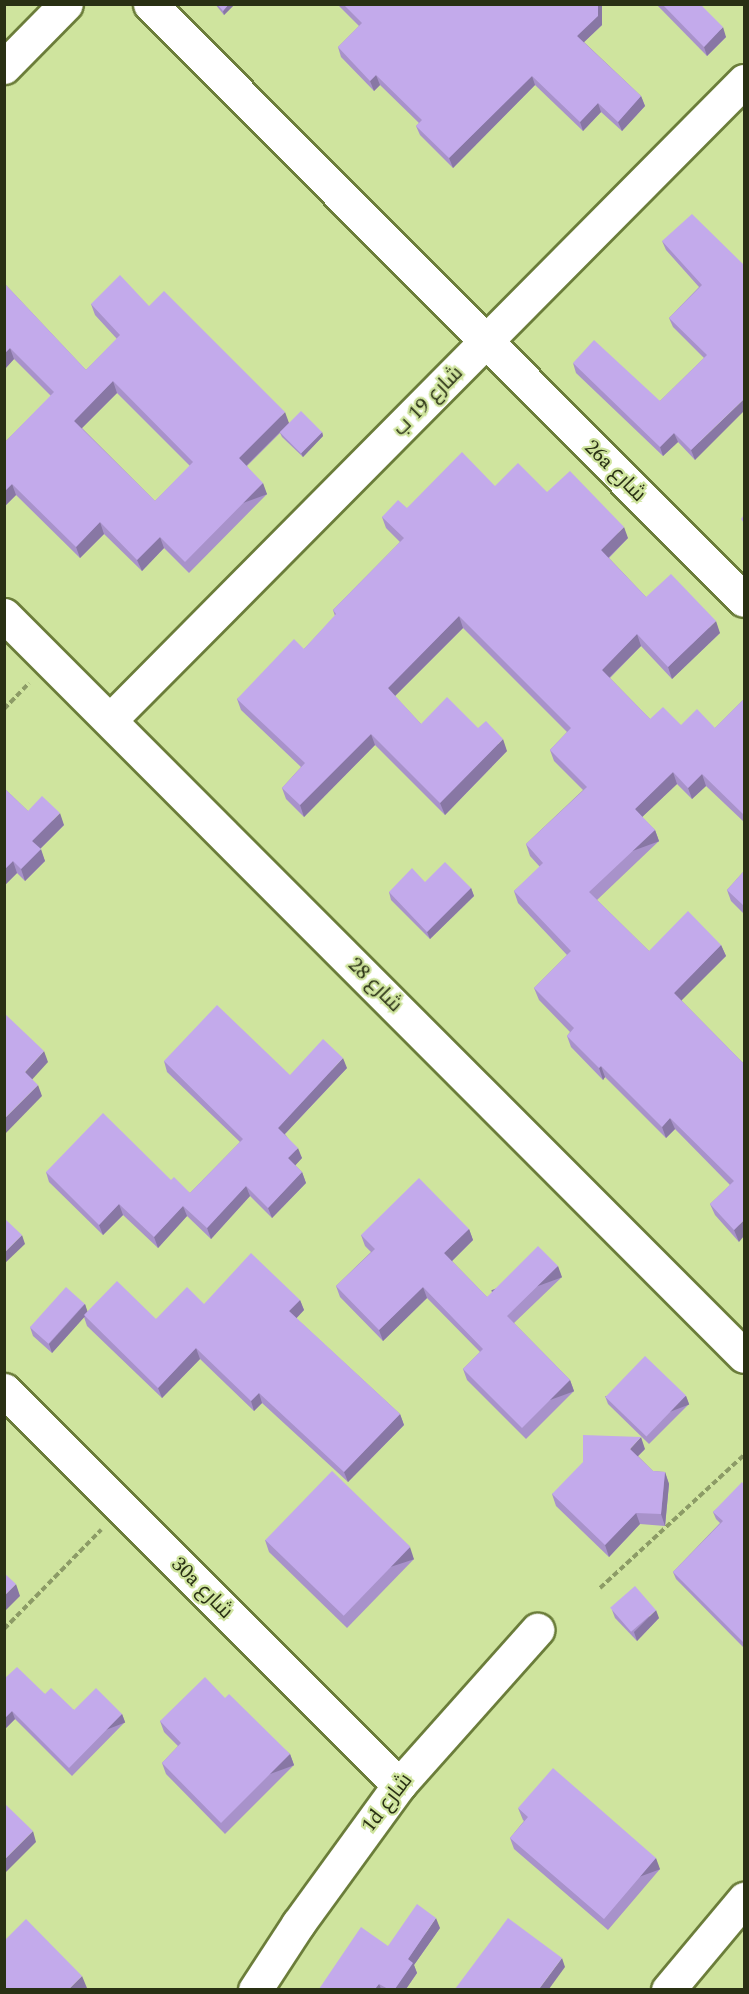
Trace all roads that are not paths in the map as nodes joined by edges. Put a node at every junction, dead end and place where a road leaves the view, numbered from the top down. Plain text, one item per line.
1 (66, 4) edge
2 (150, 4) edge
3 (4, 67) edge
4 (744, 81) edge
5 (486, 342) junction
6 (744, 600) edge
7 (4, 615) edge
8 (110, 720) junction
9 (744, 1356) edge
10 (4, 1390) edge
11 (537, 1630) dead end
12 (399, 1785) junction
13 (744, 1899) edge
14 (255, 1989) edge
15 (668, 1989) edge

1 - 3 street
2 - 5 street, 26a شارع
4 - 5 street, شارع 19 ب
5 - 6 street, 26a شارع
5 - 8 street, شارع 19 ب
7 - 8 street, شارع 28
8 - 9 street, شارع 28
10 - 12 street, 30a شارع
11 - 12 street, 1d شارع
12 - 14 street, 1d شارع
13 - 15 street

